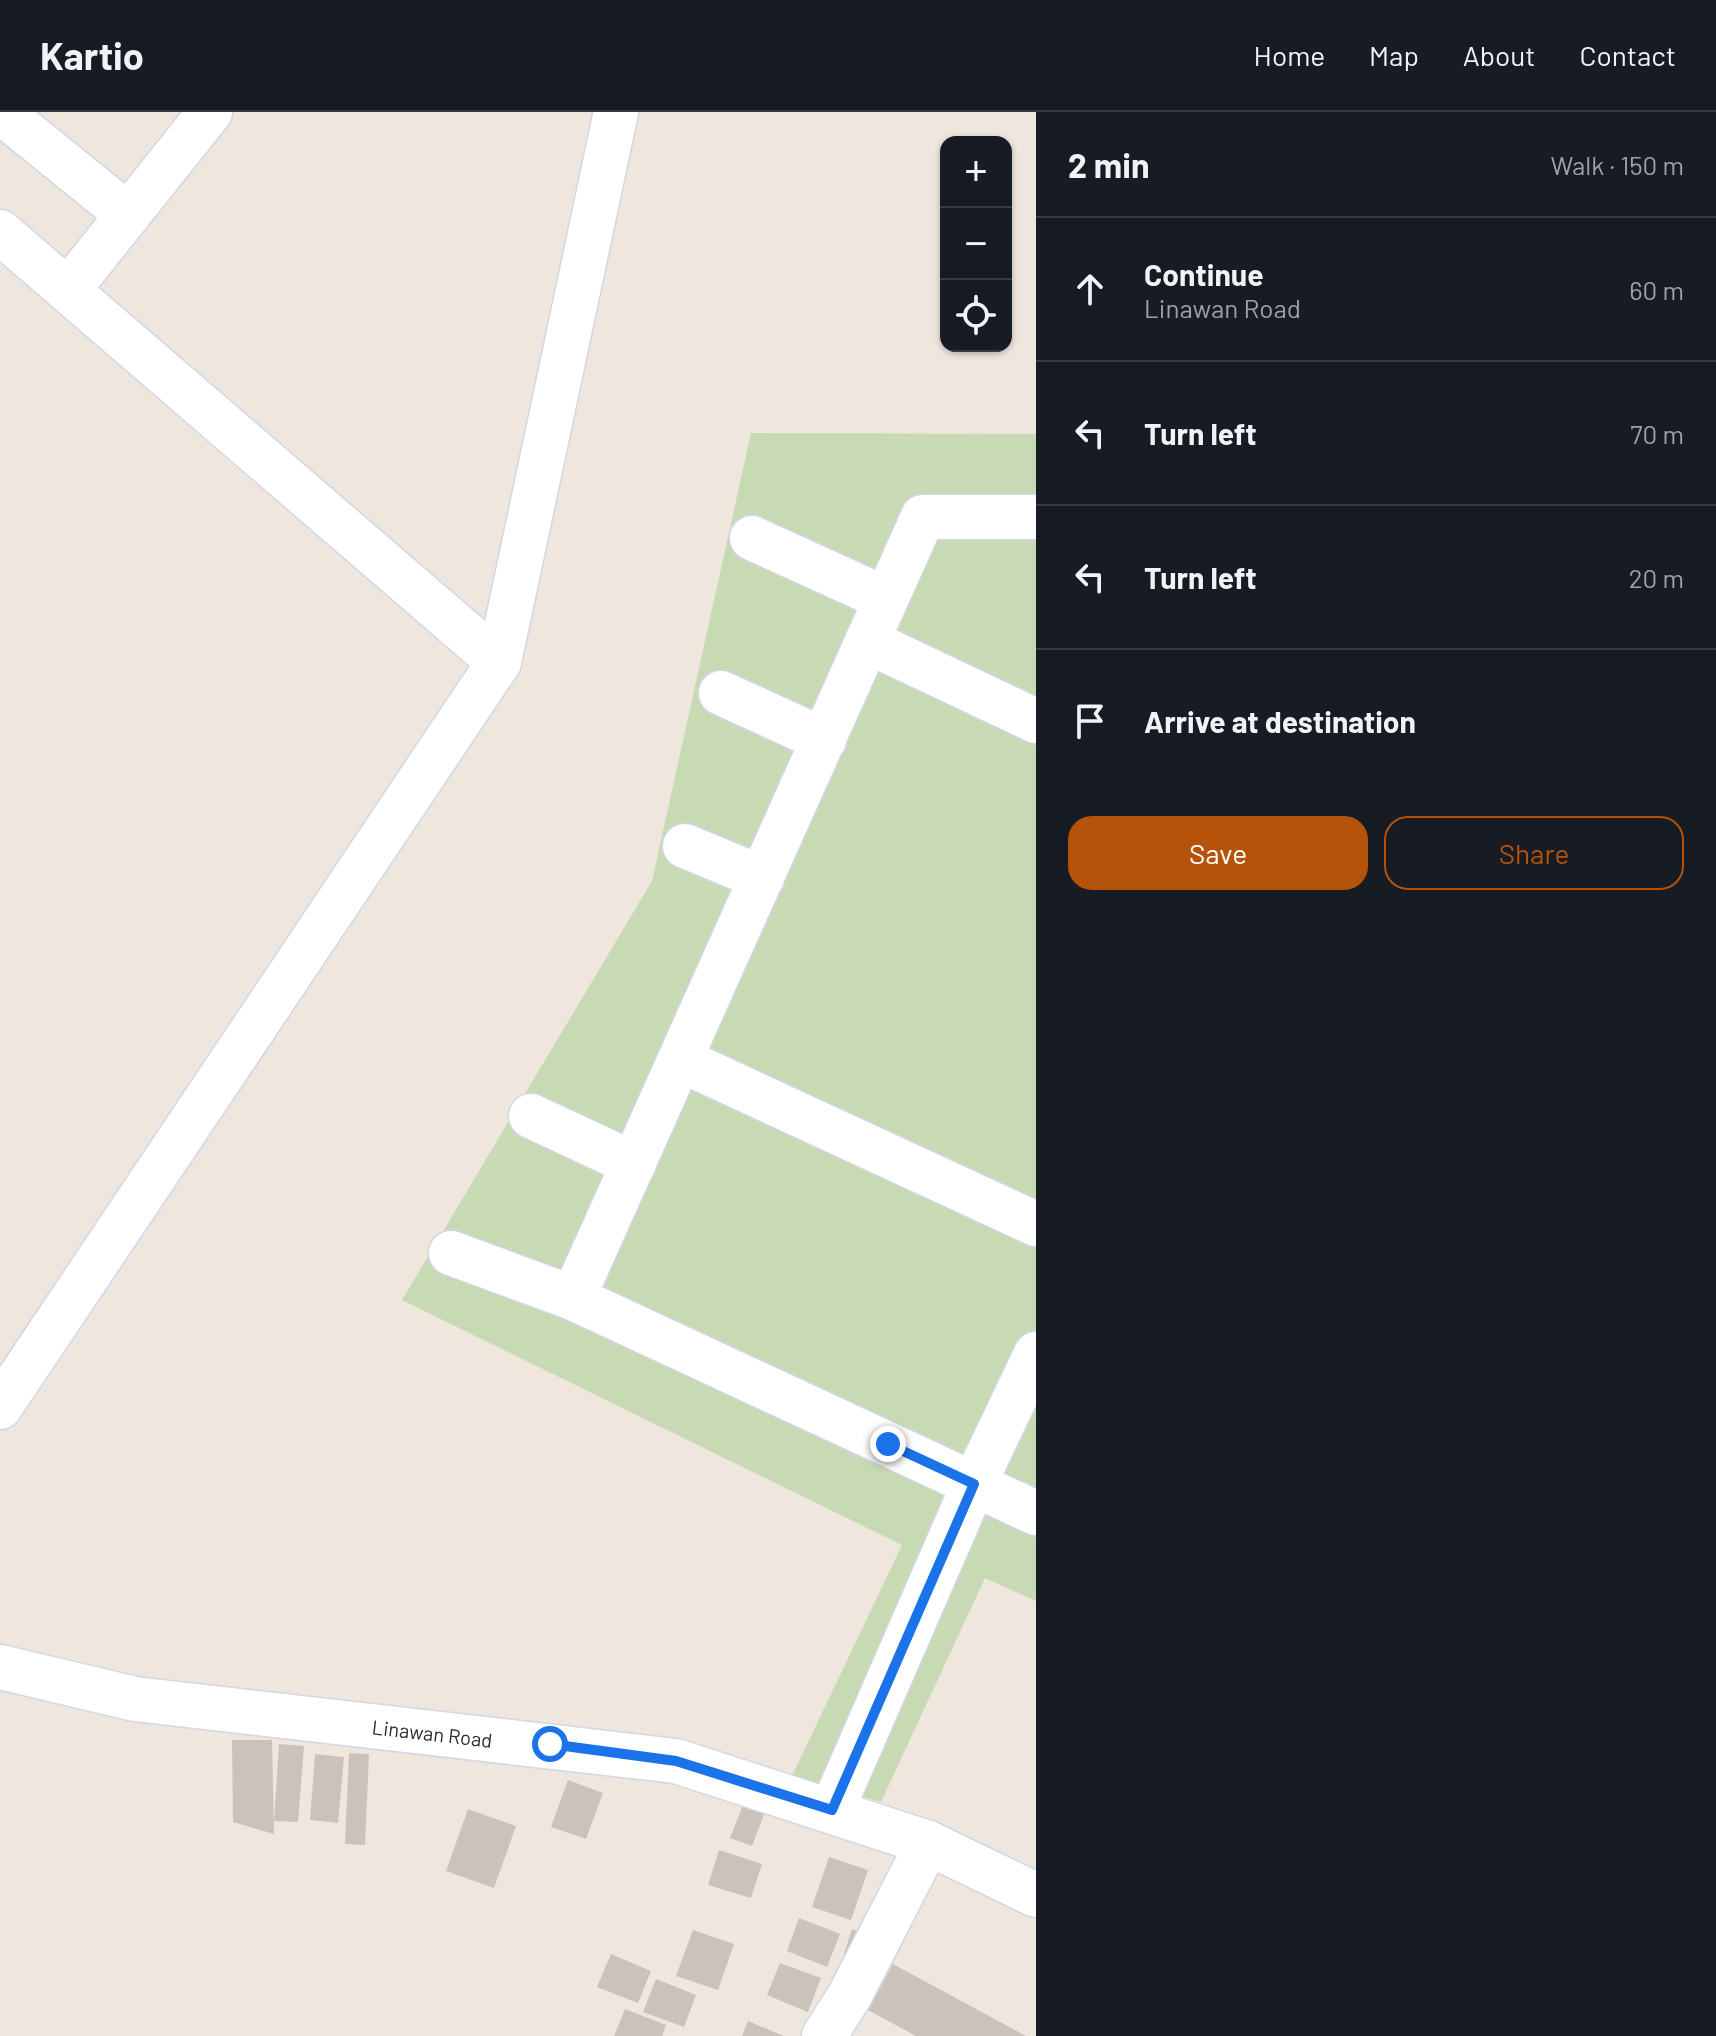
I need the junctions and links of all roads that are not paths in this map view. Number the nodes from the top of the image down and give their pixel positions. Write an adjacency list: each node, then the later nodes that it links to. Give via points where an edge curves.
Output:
1 (1, 112): 4 (street)
2 (616, 112): 11 (street)
3 (195, 118): 4 (street)
4 (128, 215): 6 (street)
5 (0, 232): 6 (street)
6 (68, 290): 11 (street)
7 (1036, 517): 9 (street, via 923,517)
8 (752, 538): 9 (street)
9 (886, 599): 10 (street)
10 (867, 641): 13 (street); 14 (street)
11 (499, 662): 24 (street)
12 (721, 693): 14 (street)
13 (1036, 721)
14 (824, 740): 16 (street)
15 (685, 846): 16 (street)
16 (762, 878): 17 (street)
17 (681, 1060): 19 (street); 20 (street)
18 (531, 1116): 19 (street)
19 (634, 1164): 22 (street)
20 (1036, 1224)
21 (451, 1253): 22 (street)
22 (573, 1298): 25 (street)
23 (1036, 1354): 25 (street)
24 (0, 1407)
25 (974, 1484): 26 (street); 28 (street)
26 (1036, 1513)
27 (0, 1667): 28 (street, Linawan Road, via 135,1699 676,1761)
28 (832, 1810): 29 (street, Linawan Road)
29 (928, 1843): 30 (street, Linawan Road); 31 (street)
30 (1036, 1895)
31 (824, 2036)

